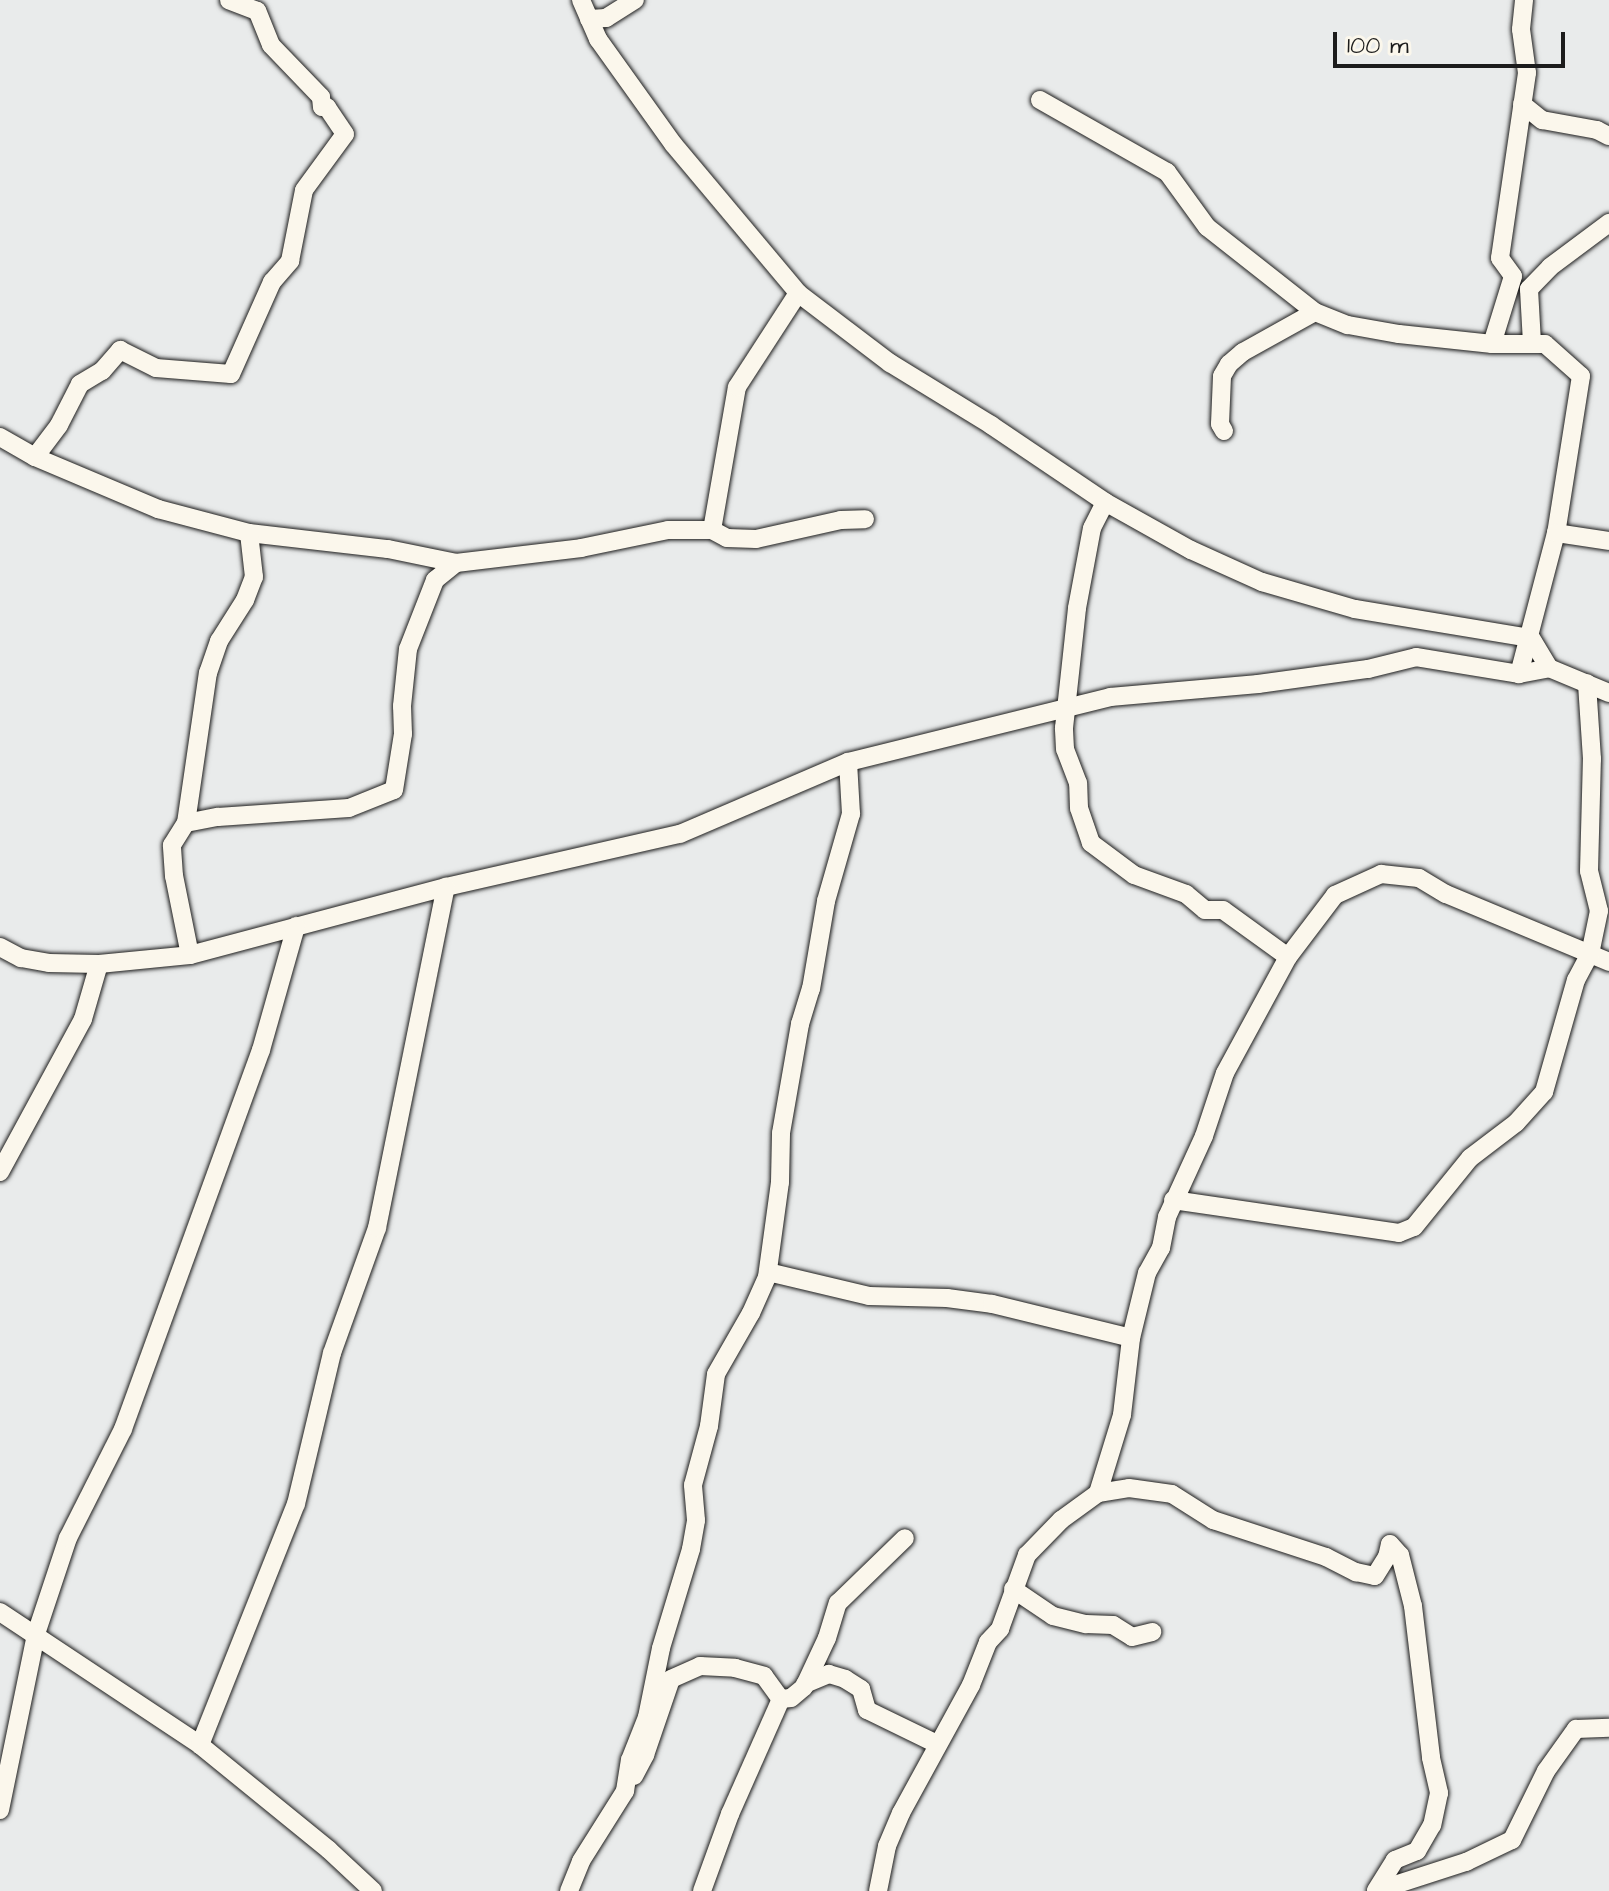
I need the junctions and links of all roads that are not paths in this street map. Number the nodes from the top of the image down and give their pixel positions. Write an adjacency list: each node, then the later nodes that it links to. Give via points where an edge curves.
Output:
1 (229, 0): 16 (street, via 257,11 271,45 321,97 322,107 345,134 304,190 290,261 272,282 231,374 156,368 120,350 102,371 80,384)
2 (581, 0): 5 (street)
3 (635, 0): 5 (street, via 606,18)
4 (1524, 0): 7 (street, via 1521,29 1527,73)
5 (589, 19): 10 (street, via 674,145)
6 (1040, 100): 11 (street, via 1167,172 1207,227)
7 (1522, 104): 8 (street, via 1542,120); 13 (street, via 1500,258 1513,276)
8 (1609, 136)
9 (1609, 223): 12 (street, via 1529,289)
10 (798, 293): 17 (street, via 890,363); 19 (street, via 737,387)
11 (1315, 312): 13 (street, via 1348,325); 14 (street, via 1229,364 1222,376)
12 (1532, 343): 13 (street); 21 (street, via 1545,344 1581,376)
13 (1492, 344)
14 (1224, 431)
15 (0, 437): 16 (street)
16 (35, 457): 20 (street, via 158,509)
17 (1105, 502): 26 (street, via 1262,582 1355,609); 31 (street, via 1092,528)
18 (865, 519): 19 (street, via 756,539 727,538)
19 (712, 530): 24 (street, via 668,530 581,548)
20 (249, 533): 23 (street); 33 (street, via 254,577 208,673)
21 (1556, 533): 22 (street); 26 (street)
22 (1609, 541)
23 (423, 556): 24 (street); 25 (street)
24 (456, 563): 25 (street)
25 (435, 580): 33 (street, via 408,649 394,790 349,808)
26 (1531, 638): 27 (street); 28 (street)
27 (1549, 668): 28 (street); 29 (street)
28 (1519, 674): 31 (street, via 1416,657 1258,684 1110,697)
29 (1587, 683): 30 (street); 37 (street, via 1592,759 1589,871 1599,911)
30 (1609, 693)
31 (1067, 711): 32 (street); 39 (street, via 1065,749 1091,843 1134,875 1186,894 1205,910 1223,910)
32 (848, 762): 34 (street, via 680,834); 44 (street, via 851,814 800,1024 781,1133)
33 (186, 823): 38 (street, via 172,845)
34 (446, 887): 35 (street); 56 (street, via 377,1228 332,1353 296,1504)
35 (296, 926): 38 (street); 51 (street, via 261,1050 123,1429 68,1538)
36 (0, 947): 41 (street, via 49,963)
37 (1590, 954): 39 (street, via 1419,878 1381,874 1335,895); 40 (street); 43 (street, via 1576,980 1544,1092 1516,1123 1470,1158 1414,1227 1399,1233 1359,1230)
38 (190, 955): 41 (street)
39 (1288, 957): 43 (street, via 1225,1073 1204,1136)
40 (1609, 962)
41 (99, 964): 42 (street, via 83,1019)
42 (0, 1172)
43 (1173, 1200): 45 (street, via 1161,1248 1139,1297)
44 (768, 1272): 45 (street, via 869,1296 992,1304); 57 (street, via 716,1374 695,1474 691,1549)
45 (1131, 1338): 46 (street, via 1122,1415)
46 (1098, 1493): 48 (street, via 1027,1555); 63 (street, via 1129,1488 1172,1494 1213,1520 1375,1576 1390,1544 1400,1555 1413,1606 1439,1793 1432,1825 1417,1851 1395,1860)
47 (905, 1538): 52 (street, via 838,1603)
48 (1013, 1589): 50 (street, via 1053,1616 1113,1625 1132,1637); 55 (street, via 1000,1629 988,1642 971,1685)
49 (0, 1612): 51 (street)
50 (1152, 1632)
51 (36, 1634): 56 (street); 58 (street)
52 (805, 1684): 53 (street, via 791,1698); 55 (street, via 829,1674 845,1679 861,1689 867,1710)
53 (781, 1699): 57 (street, via 764,1676 735,1668 700,1666 671,1679 645,1755); 61 (street)
54 (1609, 1728): 63 (street, via 1576,1729 1546,1771 1512,1840 1466,1862)
55 (937, 1744): 62 (street, via 887,1846)
56 (200, 1745): 59 (street)
57 (625, 1791): 60 (street, via 581,1861)
58 (0, 1810)
59 (373, 1891)
60 (569, 1891)
61 (702, 1891)
62 (878, 1891)
63 (1376, 1891)

